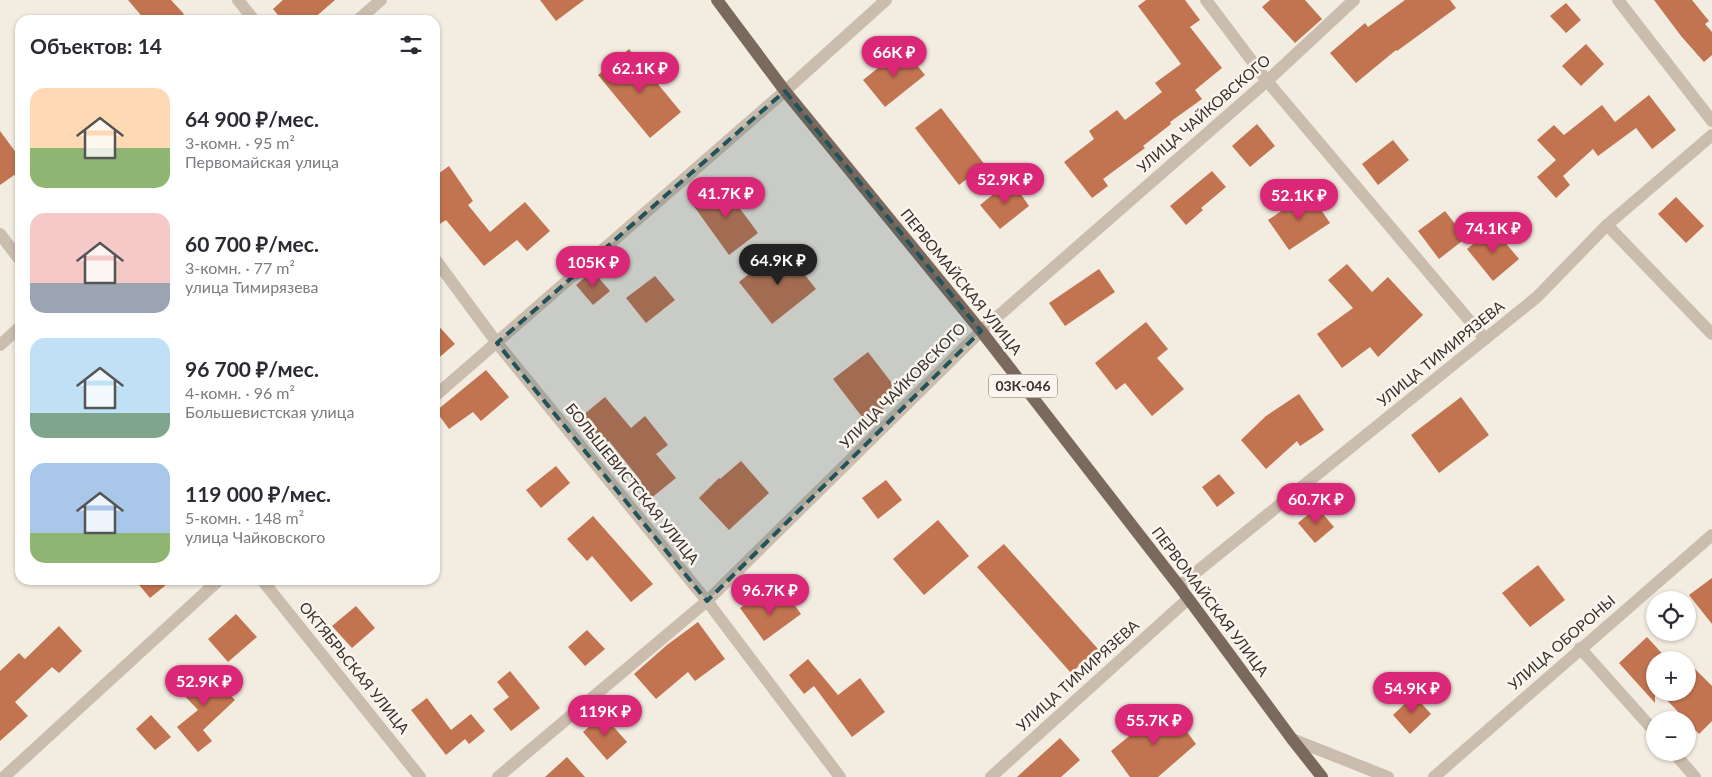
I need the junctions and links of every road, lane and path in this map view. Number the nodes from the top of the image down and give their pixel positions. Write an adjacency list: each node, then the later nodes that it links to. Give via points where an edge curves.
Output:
1 (238, 0): 8 (street)
2 (381, 0): 9 (street)
3 (717, 0): 11 (main road, ПЕРВОМАЙСКАЯ УЛИЦА / 03К-046)
4 (886, 0): 11 (street)
5 (1206, 0): 10 (street)
6 (1354, 0): 10 (street, УЛИЦА ЧАЙКОВСКОГО)
7 (1618, 0): 12 (street)
8 (250, 15)
9 (364, 15)
10 (1267, 81): 18 (street, УЛИЦА ЧАЙКОВСКОГО); 21 (street)
11 (785, 91): 18 (main road, ПЕРВОМАЙСКАЯ УЛИЦА / 03К-046); 22 (street)
12 (1712, 121)
13 (1712, 134): 14 (street, УЛИЦА ТИМИРЯЗЕВА)
14 (1607, 225): 20 (street); 21 (street, УЛИЦА ТИМИРЯЗЕВА, via 1537,297)
15 (0, 234): 16 (street)
16 (15, 254)
17 (440, 266): 22 (street, БОЛЬШЕВИСТСКАЯ УЛИЦА)
18 (981, 331): 28 (main road, ПЕРВОМАЙСКАЯ УЛИЦА / 03К-046); 30 (street, УЛИЦА ЧАЙКОВСКОГО)
19 (15, 332): 23 (street)
20 (1712, 334)
21 (1485, 339): 28 (street, УЛИЦА ТИМИРЯЗЕВА)
22 (497, 343): 24 (street); 30 (street, БОЛЬШЕВИСТСКАЯ УЛИЦА)
23 (0, 345)
24 (440, 392)
25 (1712, 535): 31 (street, УЛИЦА ОБОРОНЫ)
26 (214, 585): 35 (street)
27 (266, 585): 36 (street, ОКТЯБРЬСКАЯ УЛИЦА)
28 (1179, 586): 29 (main road, ПЕРВОМАЙСКАЯ УЛИЦА / 03К-046)
29 (1188, 598): 33 (main road, ПЕРВОМАЙСКАЯ УЛИЦА / 03К-046); 39 (street, УЛИЦА ТИМИРЯЗЕВА)
30 (707, 601): 37 (street, УЛИЦА ЧАЙКОВСКОГО); 38 (street, БОЛЬШЕВИСТСКАЯ УЛИЦА)
31 (1580, 648): 32 (street); 42 (street, УЛИЦА ОБОРОНЫ)
32 (1646, 722)
33 (1292, 739): 40 (main road, ПЕРВОМАЙСКАЯ УЛИЦА / 03К-046); 41 (street)
34 (1681, 761): 43 (street)
35 (4, 777)
36 (420, 777)
37 (498, 777)
38 (840, 777)
39 (990, 777)
40 (1322, 777)
41 (1388, 777)
42 (1434, 777)
43 (1695, 777)

